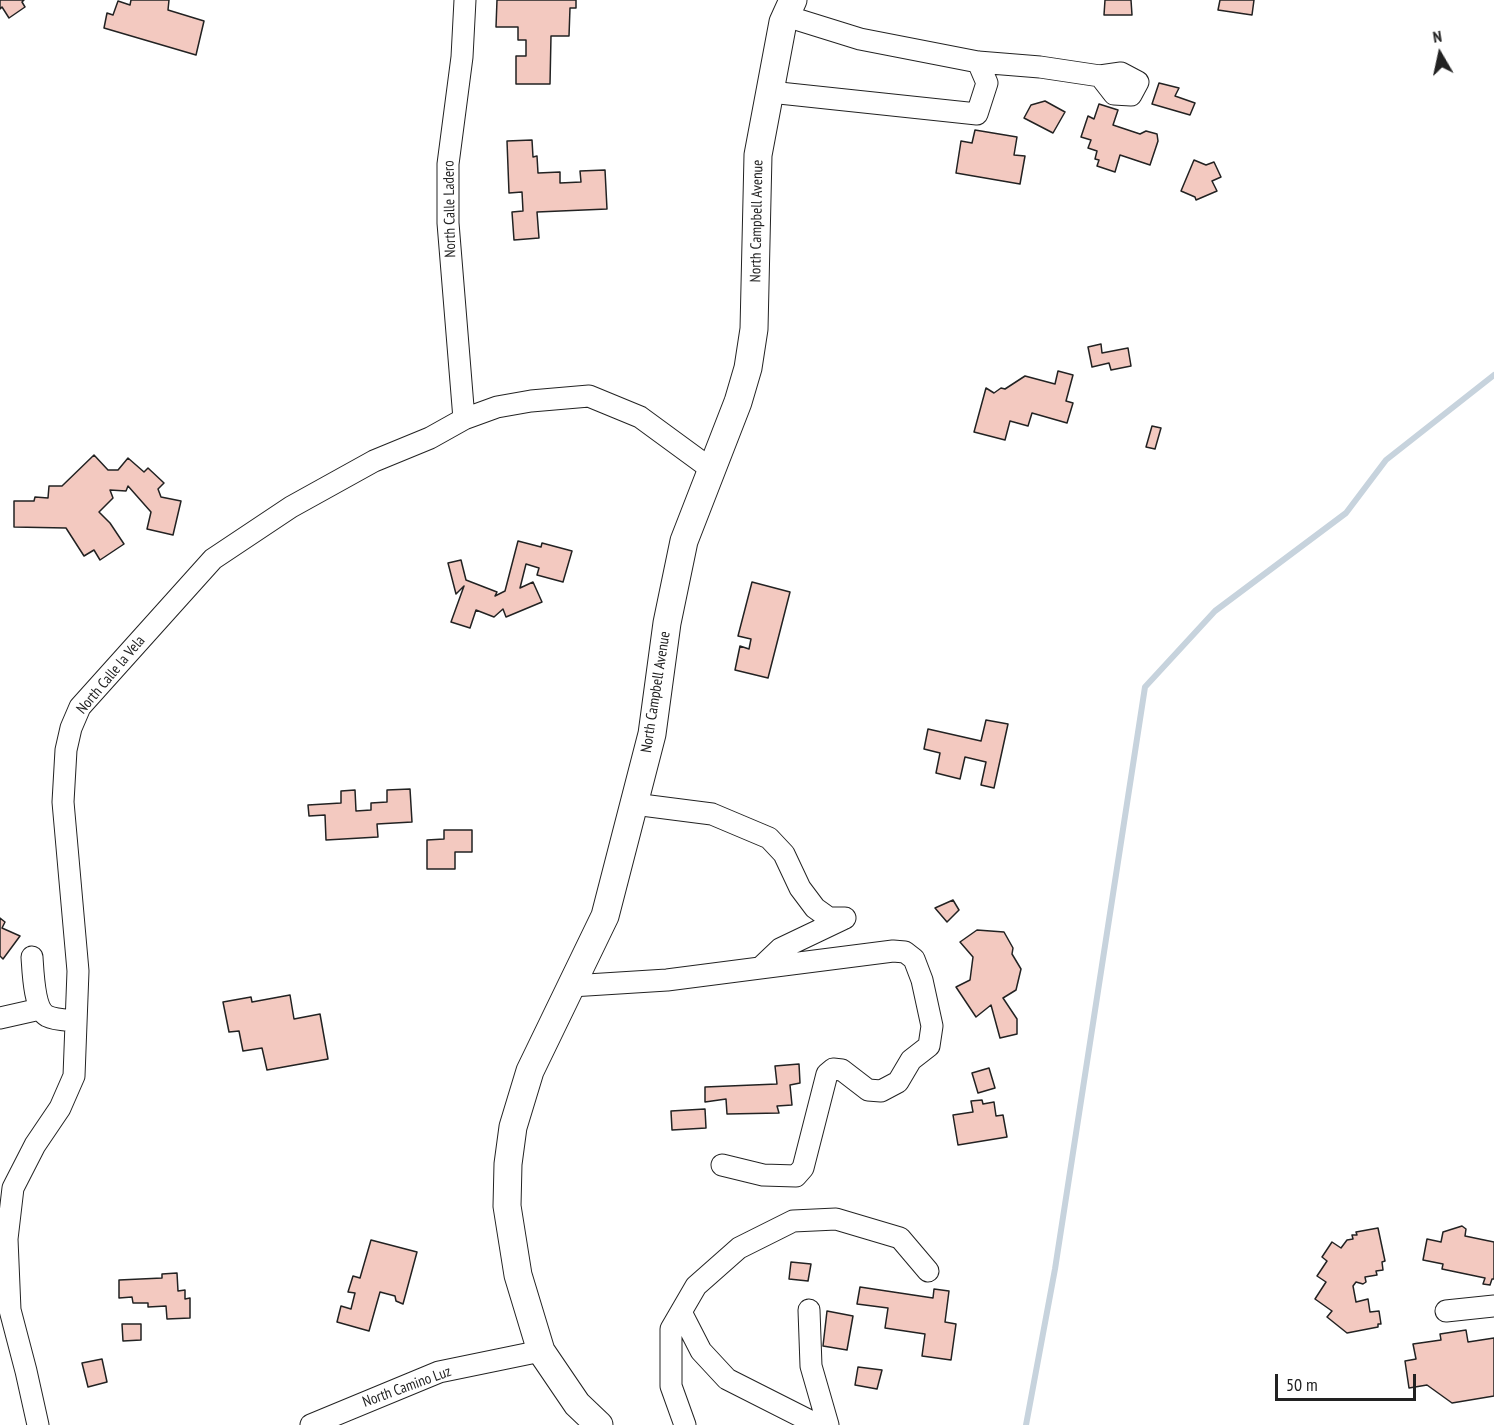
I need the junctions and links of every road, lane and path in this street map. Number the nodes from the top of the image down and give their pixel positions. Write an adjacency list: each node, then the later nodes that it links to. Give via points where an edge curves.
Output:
1 (465, 0): 6 (street, North Calle Ladero, via 448,164 448,223)
2 (790, 8): 3 (street, via 860,39); 5 (main road, North Campbell Avenue, via 783,22)
3 (978, 62): 4 (street); 5 (street, via 987,83 977,114)
4 (1100, 76)
5 (770, 92): 7 (main road, North Campbell Avenue, via 758,155 750,358 738,402)
6 (464, 419): 7 (street, North Calle la Vela, via 508,405 589,396 640,417); 14 (street, North Calle la Vela, via 291,507 213,559 80,707 70,728 66,750 63,802 78,971)
7 (711, 469): 8 (main road, North Campbell Avenue, via 684,541 651,734)
8 (634, 804): 10 (street, via 712,814 769,838 784,854 814,908 829,918 845,918 780,949); 11 (main road, North Campbell Avenue, via 605,916)
9 (32, 957): 12 (street)
10 (760, 968): 11 (street, via 667,980); 15 (street, via 905,952 914,959 922,980 932,1026 929,1046 911,1060 898,1082 881,1091 868,1090 842,1070 833,1069 827,1074 803,1168 796,1176 763,1175)
11 (571, 986): 21 (main road, North Campbell Avenue, via 530,1071 513,1127 508,1164 507,1206 518,1275)
12 (40, 1009): 13 (street); 14 (street, via 53,1018)
13 (0, 1018)
14 (76, 1021): 22 (street, North Calle la Vela, via 74,1076 60,1108 13,1188 7,1239 10,1310)
15 (722, 1165)
16 (928, 1271): 20 (street, via 900,1238 836,1219 793,1221 739,1248 696,1286)
17 (1494, 1306): 19 (street)
18 (809, 1310): 27 (street, via 811,1366)
19 (1446, 1311)
20 (681, 1312): 25 (street, via 671,1329 671,1386); 26 (street, via 701,1352 728,1379)
21 (541, 1351): 23 (street, North Camino Luz, via 439,1372); 24 (main road, North Campbell Avenue, via 577,1404)
22 (38, 1425)
23 (310, 1425)
24 (599, 1425)
25 (685, 1425)
26 (818, 1425)
27 (828, 1425)

